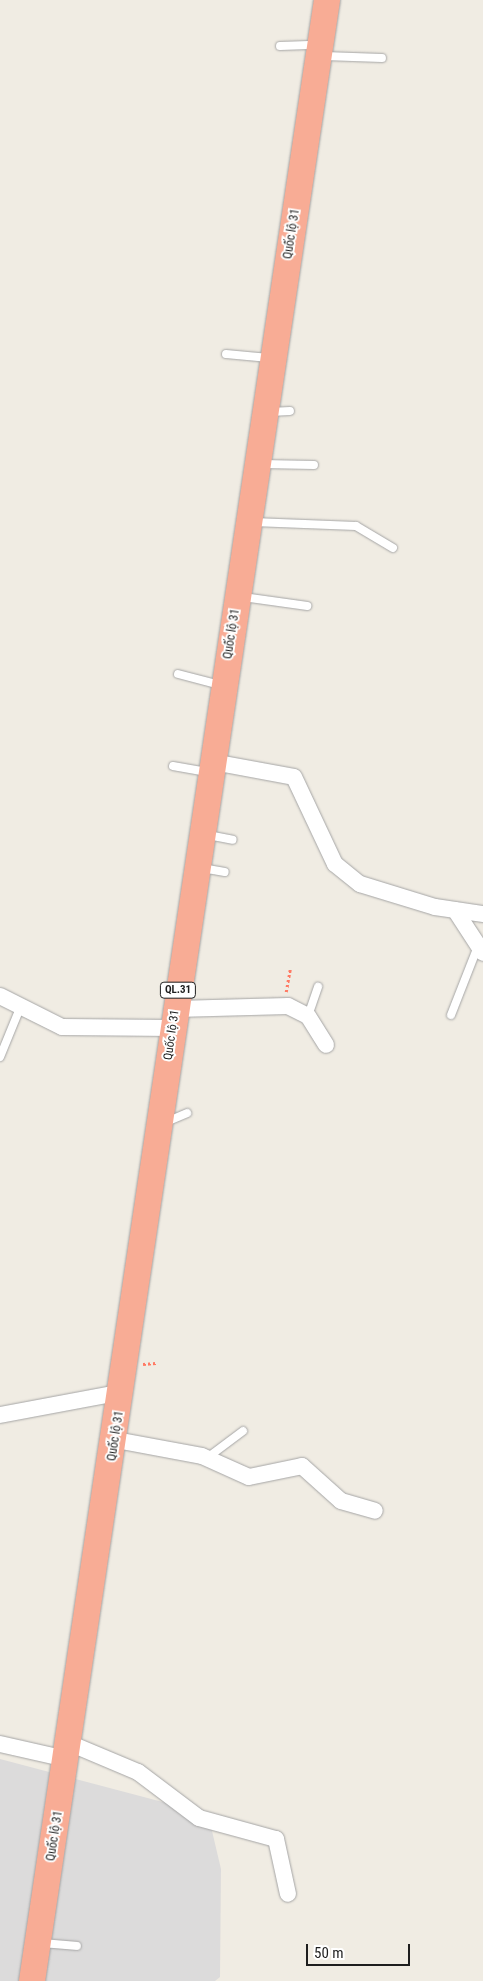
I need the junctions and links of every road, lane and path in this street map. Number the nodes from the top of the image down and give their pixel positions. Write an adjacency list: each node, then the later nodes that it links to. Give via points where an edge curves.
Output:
1 (327, 0): 3 (highway, Quốc lộ 31 / QL.31)
2 (280, 46): 3 (lane)
3 (320, 51): 4 (lane); 6 (highway, Quốc lộ 31 / QL.31)
4 (382, 58)
5 (226, 354): 6 (lane)
6 (273, 358): 7 (highway, Quốc lộ 31 / QL.31, via 278,412)
7 (258, 464): 8 (lane); 9 (highway, Quốc lộ 31 / QL.31)
8 (314, 465)
9 (249, 522): 10 (lane, via 356,526); 11 (highway, Quốc lộ 31 / QL.31)
10 (393, 548)
11 (238, 596): 12 (lane); 14 (highway, Quốc lộ 31 / QL.31)
12 (307, 606)
13 (178, 674): 14 (lane)
14 (224, 686): 16 (highway, Quốc lộ 31 / QL.31)
15 (173, 766): 16 (lane)
16 (212, 767): 17 (highway, Quốc lộ 31 / QL.31); 21 (street, via 288,774 335,864 348,877 374,890)
17 (203, 834): 18 (lane); 19 (highway, Quốc lộ 31 / QL.31)
18 (232, 840)
19 (198, 867): 20 (lane); 31 (highway, Quốc lộ 31 / QL.31)
20 (225, 872)
21 (455, 910): 22 (street); 23 (street)
22 (483, 914)
23 (481, 950): 29 (lane)
24 (290, 969): 27 (path)
25 (318, 986): 30 (lane)
26 (0, 996): 28 (street)
27 (283, 1006): 30 (street); 31 (street)
28 (20, 1008): 31 (street, via 73,1029); 33 (lane)
29 (450, 1015)
30 (308, 1016): 32 (street)
31 (174, 1018): 35 (highway, Quốc lộ 31 / QL.31)
32 (326, 1045)
33 (0, 1057)
34 (187, 1114): 35 (lane)
35 (160, 1124): 36 (highway, Quốc lộ 31 / QL.31)
36 (123, 1392): 37 (street); 39 (highway, Quốc lộ 31 / QL.31)
37 (0, 1415)
38 (243, 1431): 40 (lane)
39 (116, 1440): 40 (street); 43 (highway, Quốc lộ 31 / QL.31)
40 (207, 1458): 41 (street, via 249,1477 302,1466 341,1501)
41 (375, 1511)
42 (0, 1744): 43 (street)
43 (72, 1750): 44 (street, via 138,1772 199,1818 276,1839); 45 (highway, Quốc lộ 31 / QL.31)
44 (288, 1894)
45 (38, 1942): 46 (lane); 47 (highway, Quốc lộ 31 / QL.31)
46 (77, 1946)
47 (32, 1981)

